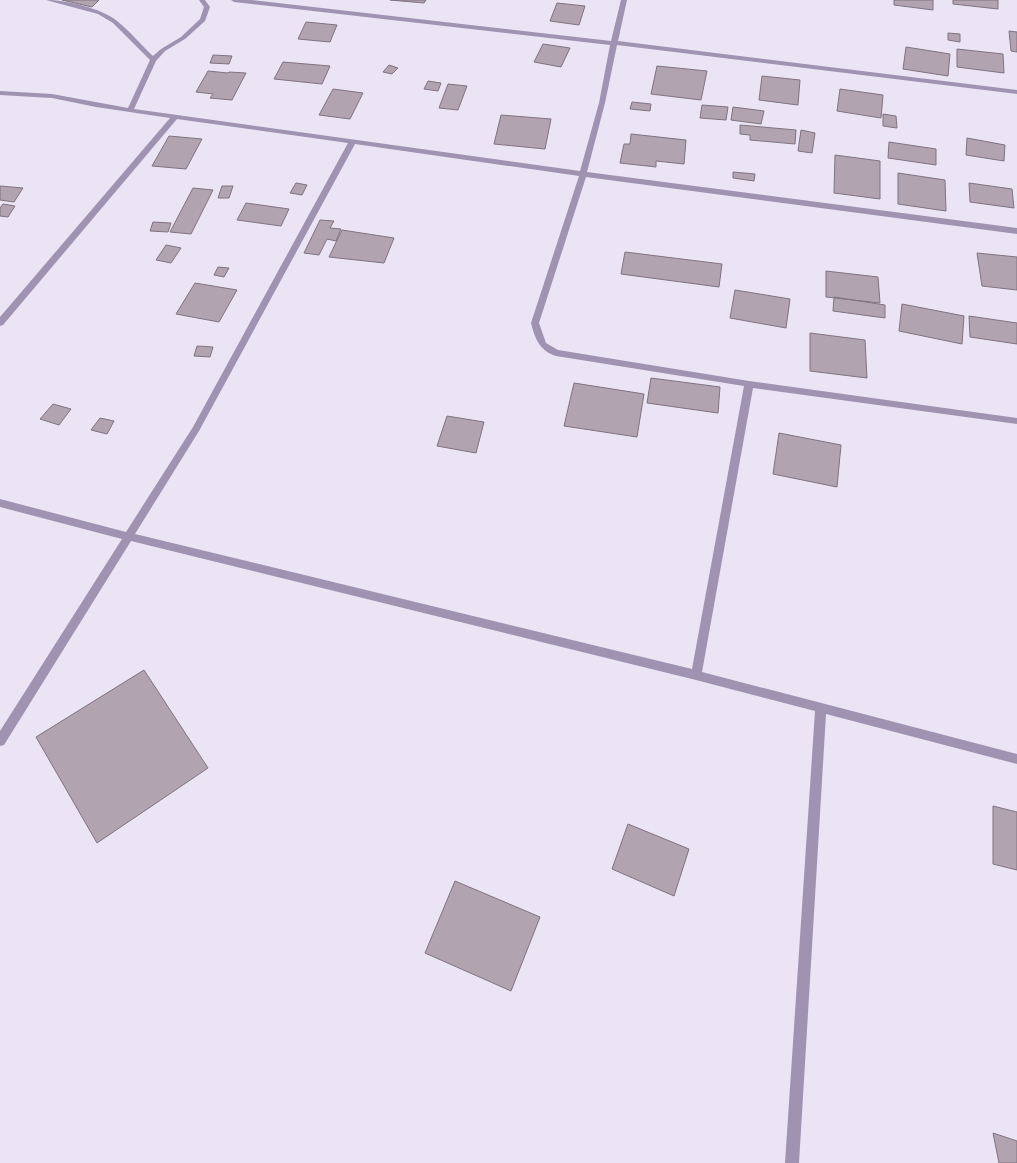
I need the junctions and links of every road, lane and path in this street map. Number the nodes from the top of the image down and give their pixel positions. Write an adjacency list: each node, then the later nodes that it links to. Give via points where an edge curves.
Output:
1 (49, 0): 6 (street, via 105,16 115,22)
2 (202, 0): 6 (street, via 207,7 203,20)
3 (234, 0): 5 (street)
4 (624, 0): 5 (street)
5 (614, 43): 7 (street); 12 (street, via 602,103)
6 (153, 60): 9 (street)
7 (1017, 92)
8 (0, 93): 9 (street, via 52,96)
9 (130, 110): 10 (street)
10 (175, 117): 11 (street); 14 (street)
11 (353, 141): 12 (street); 18 (street, via 196,429)
12 (583, 174): 13 (street); 15 (street, via 535,323 543,345 556,353 585,359)
13 (1017, 231)
14 (0, 323)
15 (749, 384): 16 (street); 19 (street)
16 (1017, 421)
17 (0, 503): 18 (street)
18 (129, 537): 19 (street); 21 (street)
19 (696, 675): 20 (street)
20 (821, 708): 22 (street); 23 (street)
21 (0, 741)
22 (1017, 759)
23 (792, 1163)

